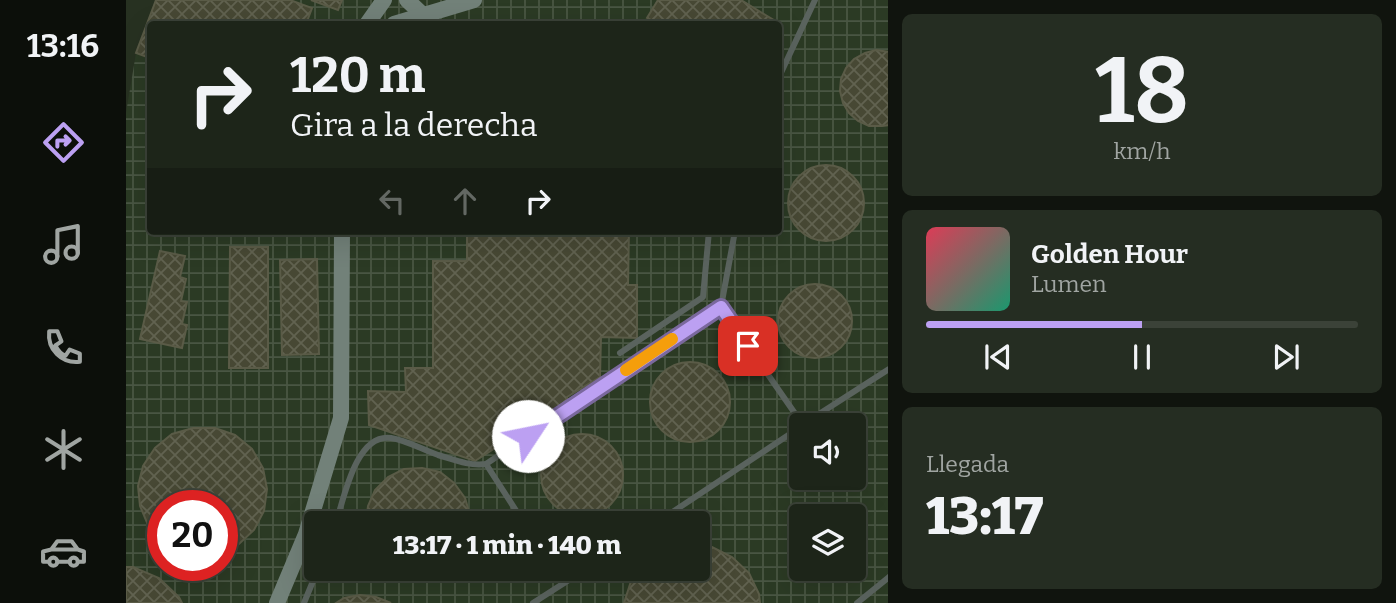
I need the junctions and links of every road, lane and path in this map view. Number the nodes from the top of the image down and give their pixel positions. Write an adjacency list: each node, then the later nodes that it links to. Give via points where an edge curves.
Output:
1 (384, 0): 6 (street)
2 (407, 0): 5 (street)
3 (474, 0): 5 (street)
4 (815, 0): 8 (lane)
5 (422, 15): 7 (street)
6 (369, 21)
7 (403, 21)
8 (782, 71)
9 (342, 235): 26 (street, via 341,418 306,534)
10 (709, 235): 13 (lane, via 703,297)
11 (734, 235): 12 (lane)
12 (721, 307): 15 (lane); 18 (lane)
13 (620, 353)
14 (888, 369): 16 (lane)
15 (794, 413)
16 (820, 413)
17 (789, 434): 21 (lane)
18 (486, 464): 19 (lane, via 471,466 391,438 377,439 358,459); 20 (lane)
19 (340, 511)
20 (516, 511)
21 (674, 511)
22 (888, 577): 29 (lane)
23 (313, 581): 27 (lane)
24 (566, 581): 25 (lane)
25 (563, 583): 28 (lane)
26 (277, 603)
27 (303, 603)
28 (533, 603)
29 (857, 603)

